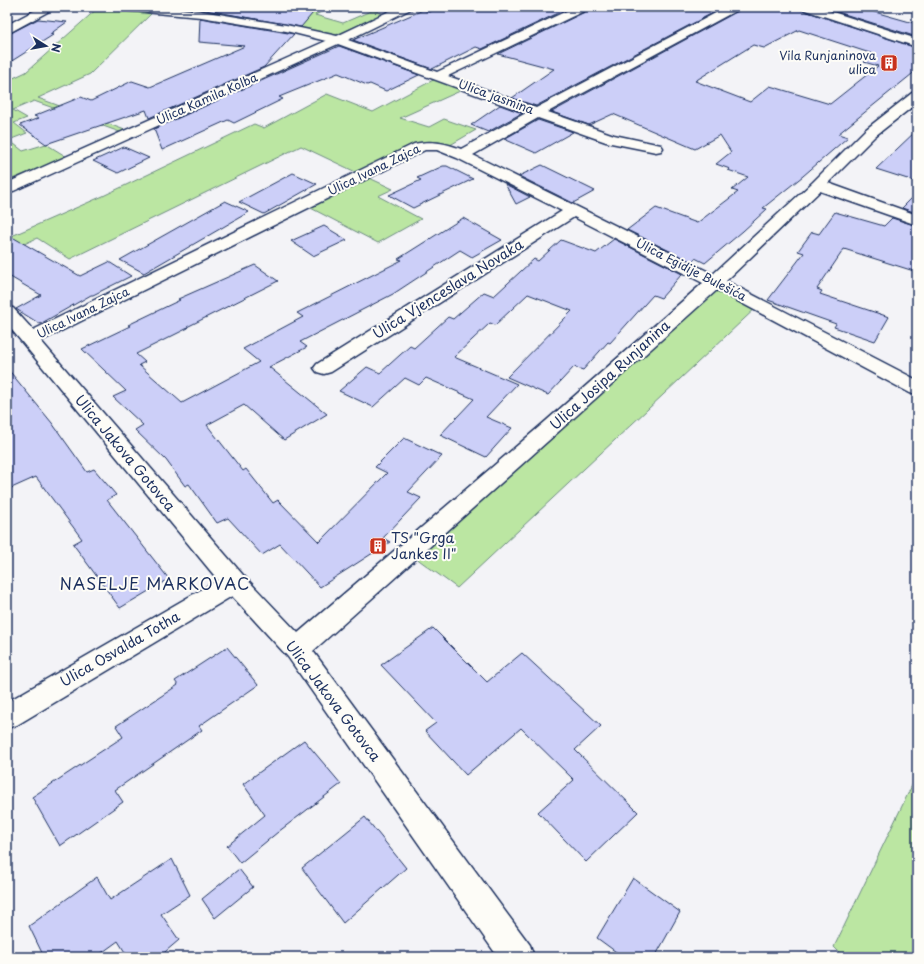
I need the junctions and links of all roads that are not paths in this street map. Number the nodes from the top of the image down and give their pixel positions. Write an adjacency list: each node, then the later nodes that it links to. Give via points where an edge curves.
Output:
1 (49, 7): 7 (street)
2 (121, 7): 8 (street, Ulica jasmina, via 201,14)
3 (407, 7): 8 (street, Ulica Kamila Kolba)
4 (584, 7): 10 (street)
5 (735, 7): 13 (street)
6 (806, 7): 9 (street)
7 (7, 30)
8 (338, 40): 10 (street, Ulica jasmina); 17 (street, Ulica Kamila Kolba)
9 (917, 43)
10 (438, 76): 13 (street, Ulica jasmina)
11 (917, 96): 12 (street, Ulica Josipa Runjanina)
12 (909, 111): 16 (street, Ulica Josipa Runjanina, via 870,133)
13 (538, 112): 14 (street, Ulica jasmina, via 611,139); 15 (street)
14 (656, 148)
15 (462, 156): 18 (street, Ulica Egidije Bulešića); 22 (street, Ulica Ivana Zajca, via 429,144 419,147)
16 (818, 185): 19 (street); 20 (street, Ulica Josipa Runjanina)
17 (7, 189)
18 (573, 210): 20 (street, Ulica Egidije Bulešića); 23 (street, Ulica Vjenceslava Novaka)
19 (917, 220)
20 (715, 282): 24 (street, Ulica Egidije Bulešića); 26 (street, Ulica Josipa Runjanina)
21 (7, 312): 22 (street, Ulica Jakova Gotovca)
22 (30, 340): 25 (street, Ulica Jakova Gotovca)
23 (324, 368)
24 (917, 388)
25 (234, 582): 26 (street, Ulica Jakova Gotovca); 27 (street, Ulica Osvalda Totha)
26 (296, 649): 28 (street, Ulica Jakova Gotovca)
27 (7, 716)
28 (518, 957)

